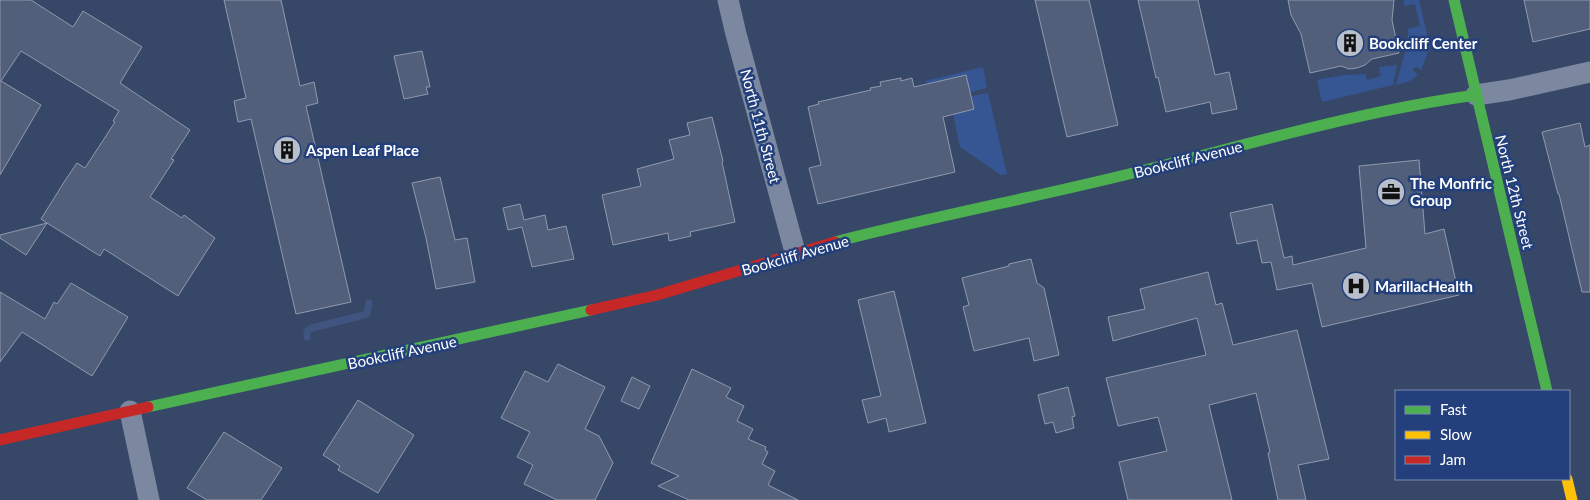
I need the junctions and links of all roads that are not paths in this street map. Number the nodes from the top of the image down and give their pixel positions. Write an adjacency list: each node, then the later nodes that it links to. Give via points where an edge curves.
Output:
1 (728, 0): 5 (street, North 11th Street)
2 (1454, 0): 4 (street, North 12th Street)
3 (1590, 72): 4 (street, Bookcliff Avenue)
4 (1476, 95): 5 (street, Bookcliff Avenue, via 1437,99); 6 (street, North 12th Street)
5 (795, 252): 7 (street, Bookcliff Avenue, via 648,298)
6 (1547, 390)
7 (130, 411): 8 (street, Bookcliff Avenue); 10 (street)
8 (0, 440)
9 (1567, 480): 11 (street)
10 (149, 500)
11 (1572, 500)

